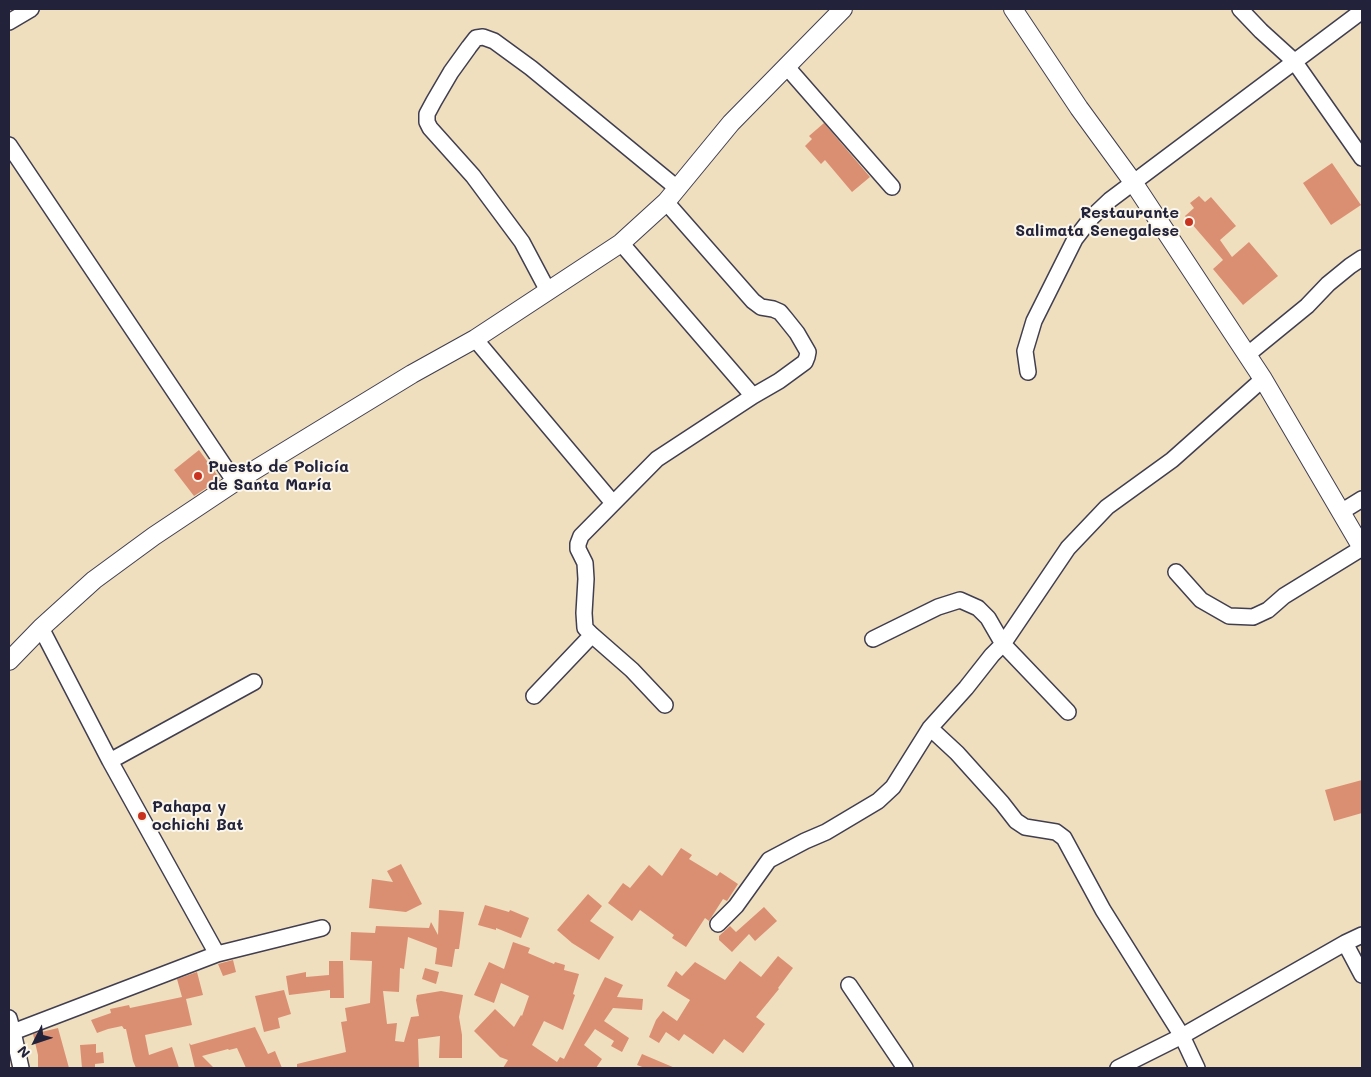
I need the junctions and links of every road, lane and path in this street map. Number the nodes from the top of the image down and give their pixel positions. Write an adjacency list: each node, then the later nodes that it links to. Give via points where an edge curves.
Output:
1 (31, 9): 6 (street)
2 (1013, 9): 11 (street)
3 (1240, 9): 7 (street)
4 (1362, 11): 7 (street)
5 (834, 12): 8 (street)
6 (9, 22)
7 (1294, 61): 10 (street); 11 (street)
8 (786, 66): 12 (street); 13 (street, via 731,123)
9 (9, 145): 23 (street)
10 (1362, 158)
11 (1133, 182): 19 (street); 20 (street, via 1110,200 1075,239 1034,321 1025,351)
12 (892, 187)
13 (677, 188): 14 (street); 17 (street, via 532,68 494,41 476,38 434,101 427,114 427,122 473,176 522,242)
14 (666, 202): 15 (street); 22 (street, via 753,301 761,307 780,312 808,352 805,362)
15 (621, 244): 17 (street); 22 (street)
16 (1362, 258): 19 (street)
17 (548, 291): 18 (street)
18 (475, 339): 23 (street); 25 (street)
19 (1247, 356): 21 (street)
20 (1028, 372)
21 (1263, 378): 26 (street); 32 (street, via 1172,460 1107,506 1068,548)
22 (753, 396): 25 (street, via 657,459)
23 (235, 482): 29 (street, via 94,580)
24 (1362, 499): 26 (street)
25 (613, 503): 30 (street, via 581,536 578,544 585,563 585,628)
26 (1341, 512): 27 (street)
27 (1362, 548): 28 (street, via 1253,617 1229,616 1201,600)
28 (1176, 572)
29 (41, 628): 33 (street); 39 (street)
30 (592, 635): 35 (street); 36 (street)
31 (873, 639): 32 (street, via 938,607 960,600 978,608 988,618)
32 (1003, 644): 37 (street); 38 (street)
33 (9, 661)
34 (254, 682): 39 (street)
35 (534, 696)
36 (665, 705)
37 (1068, 712)
38 (930, 728): 40 (street, via 893,787 878,801 826,832 769,860 736,906); 48 (street, via 957,753 1016,821 1026,827 1056,832 1064,838 1103,910)
39 (110, 761): 44 (street)
40 (718, 924)
41 (322, 928): 44 (street)
42 (1362, 935): 43 (street)
43 (1345, 942): 45 (street); 48 (street)
44 (217, 954): 47 (street)
45 (1362, 975)
46 (849, 985): 50 (street)
47 (11, 1025): 49 (street)
48 (1182, 1036): 51 (street); 52 (street)
49 (21, 1068)
50 (905, 1068)
51 (1118, 1068)
52 (1197, 1068)

